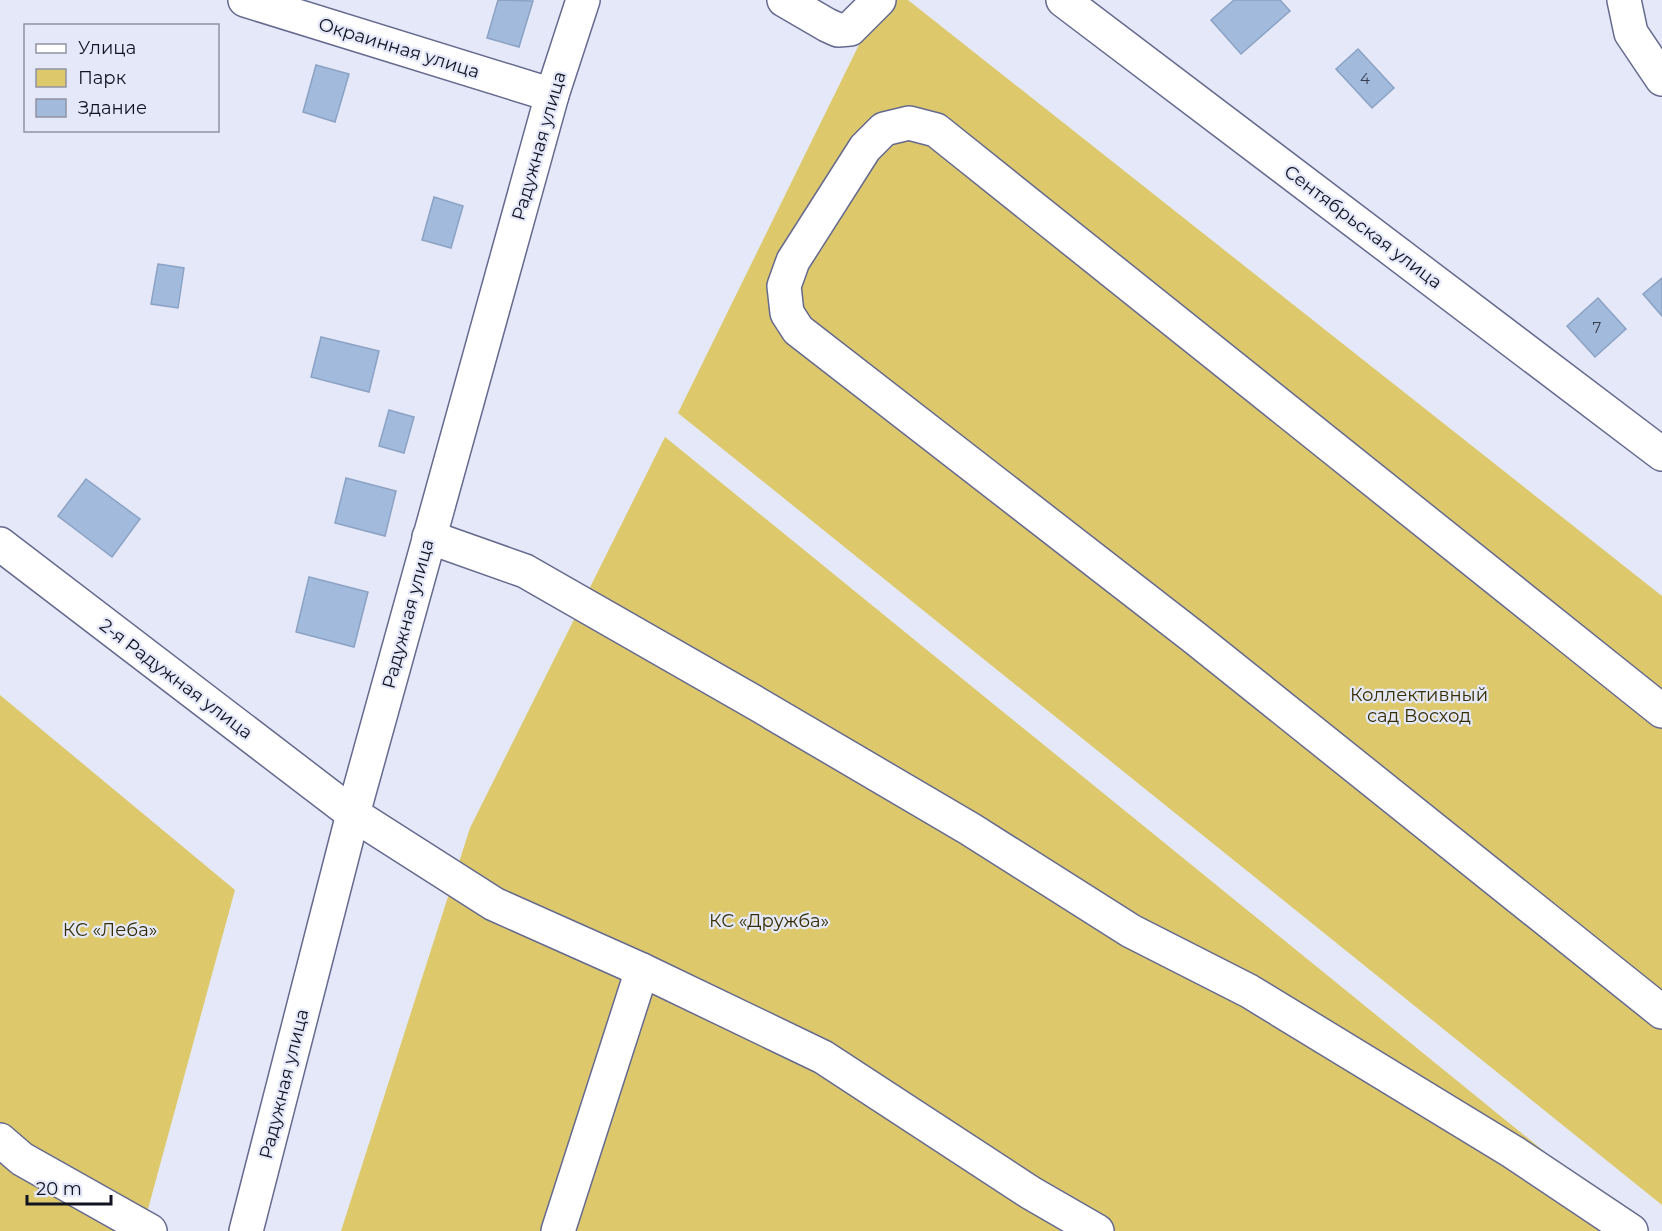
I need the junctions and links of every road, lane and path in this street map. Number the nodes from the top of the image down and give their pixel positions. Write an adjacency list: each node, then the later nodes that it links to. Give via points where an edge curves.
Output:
1 (245, 0): 8 (street, Окраинная улица)
2 (583, 0): 8 (street, Радужная улица)
3 (784, 0): 4 (street, via 838,30 850,29)
4 (879, 0)
5 (1063, 0): 9 (street, Сентябрьская улица)
6 (1624, 0): 7 (street, via 1631,33)
7 (1662, 79)
8 (552, 95): 10 (street, Радужная улица)
9 (1662, 454)
10 (429, 537): 13 (street, Радужная улица); 21 (street, via 525,570 759,705 970,829 1131,931 1249,991 1513,1152)
11 (0, 544): 13 (street, 2-я Радужная улица)
12 (1662, 711): 15 (street, via 936,130 909,123 884,129 865,148 793,261 784,286 787,313 798,330 1195,638)
13 (353, 814): 14 (street, 2-я Радужная улица, via 494,904); 19 (street, Радужная улица)
14 (642, 970): 17 (street); 20 (street, 2-я Радужная улица, via 823,1058)
15 (1662, 1012)
16 (0, 1140): 18 (street, via 22,1160)
17 (566, 1228)
18 (150, 1231)
19 (246, 1231)
20 (1096, 1231)
21 (1631, 1231)

